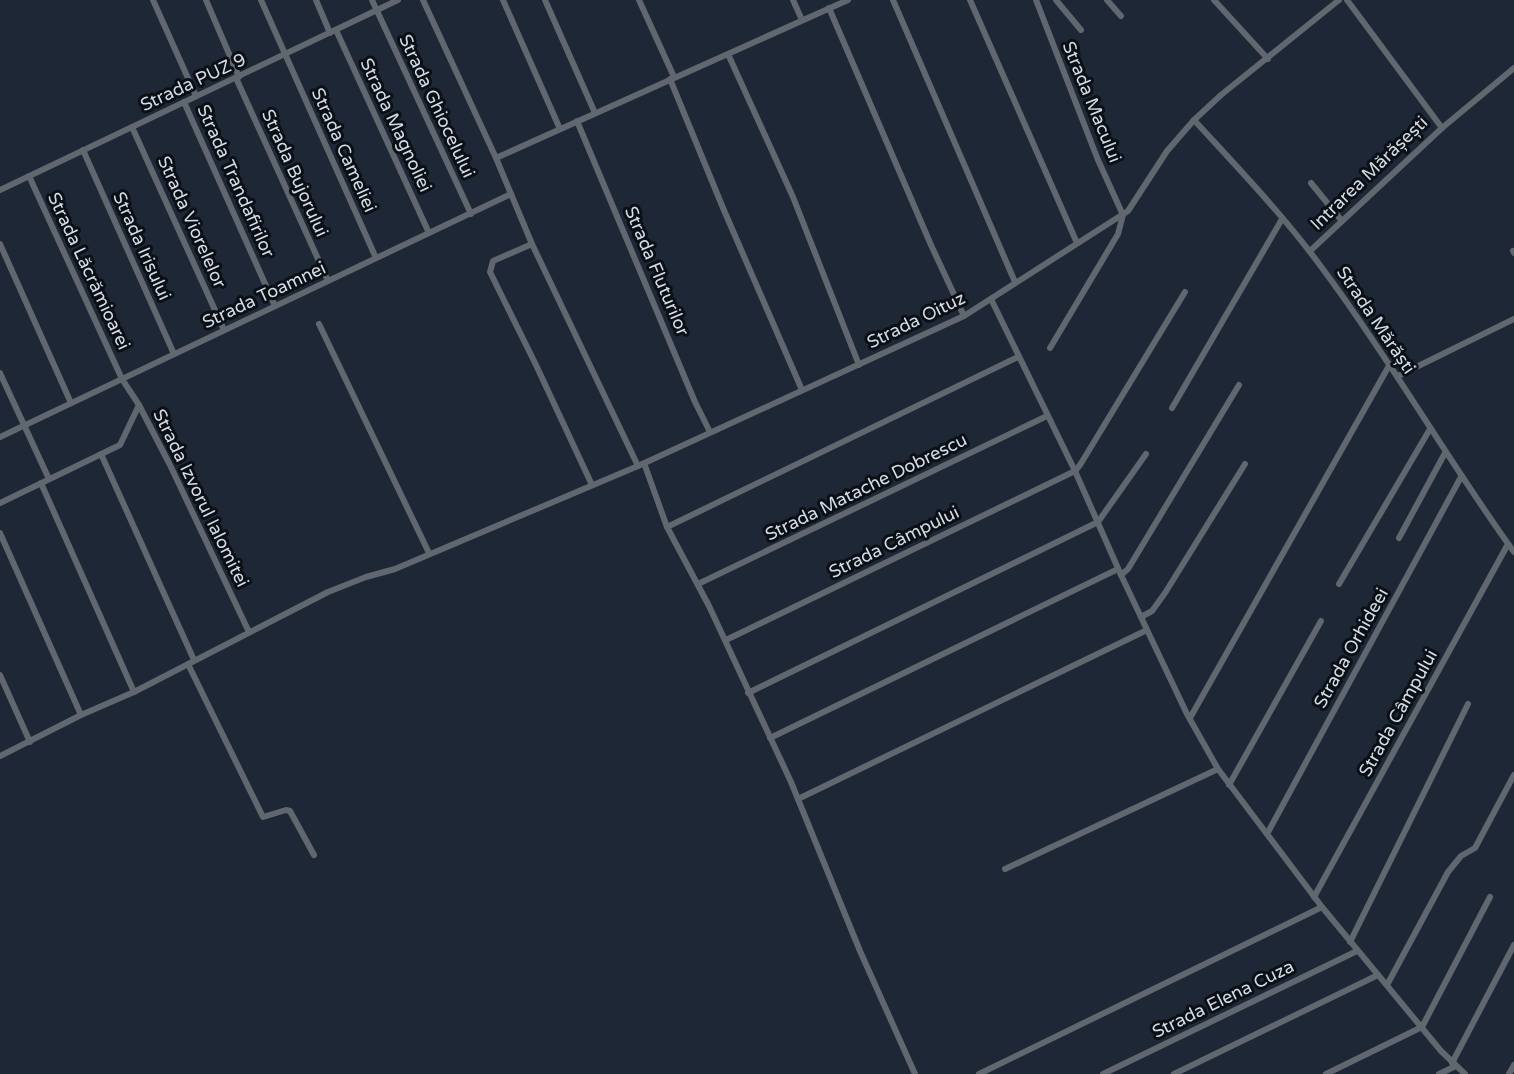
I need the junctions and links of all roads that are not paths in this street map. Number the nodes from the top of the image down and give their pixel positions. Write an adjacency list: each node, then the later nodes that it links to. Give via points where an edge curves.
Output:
1 (153, 0): 33 (street)
2 (206, 0): 31 (street, Strada Bujorului)
3 (261, 0): 28 (street, Strada Cameliei)
4 (316, 0): 26 (street, Strada Magnoliei)
5 (372, 0): 22 (street, Strada Ghiocelului)
6 (398, 0): 22 (street, Strada PUZ 9)
7 (423, 0): 42 (street)
8 (503, 0): 40 (street)
9 (545, 0): 35 (street)
10 (639, 0): 32 (street)
11 (793, 0): 24 (street)
12 (848, 0): 21 (street)
13 (893, 0): 58 (street)
14 (970, 0): 52 (street)
15 (1036, 0): 48 (street, Strada Macului)
16 (1056, 0): 25 (street)
17 (1107, 0): 23 (street)
18 (1214, 0): 29 (street)
19 (1339, 0): 29 (street, Strada Oituz)
20 (1347, 0): 39 (street, Intrarea Mărășești)
21 (830, 8): 24 (street); 62 (street)
22 (376, 10): 26 (street, Strada PUZ 9); 47 (street, Strada Ghiocelului)
23 (1121, 16)
24 (802, 20): 27 (street)
25 (1082, 30)
26 (333, 32): 28 (street, Strada PUZ 9); 51 (street, Strada Magnoliei)
27 (728, 54): 32 (street); 69 (street, via 793,197)
28 (285, 55): 31 (street, Strada PUZ 9); 56 (street, Strada Cameliei)
29 (1268, 59): 36 (street, Strada Oituz)
30 (1514, 68): 39 (street)
31 (238, 77): 33 (street, Strada PUZ 9); 57 (street, Strada Bujorului)
32 (672, 78): 35 (street); 75 (street)
33 (196, 96): 34 (street, Strada PUZ 9)
34 (184, 102): 38 (street, Strada PUZ 9); 61 (street, Strada Trandafirilor)
35 (595, 113): 37 (street)
36 (1194, 120): 48 (street, Strada Oituz, via 1178,136 1133,206); 49 (street, Strada Mărăști)
37 (577, 121): 40 (street); 82 (street, Strada Fluturilor)
38 (132, 127): 41 (street, Strada PUZ 9); 65 (street, Strada Viorelelor)
39 (1442, 128): 50 (street, Intrarea Mărășești)
40 (560, 129): 42 (street)
41 (83, 150): 43 (street, Strada PUZ 9); 67 (street, Strada Irisului)
42 (496, 158): 46 (street)
43 (30, 176): 45 (street, Strada PUZ 9); 73 (street, Strada Lăcrămioarei)
44 (1311, 183): 50 (street)
45 (0, 190)
46 (511, 194): 47 (street, Strada Toamnei); 54 (street)
47 (471, 214): 51 (street, Strada Toamnei)
48 (1123, 215): 52 (street, Strada Oituz); 66 (street, via 1118,234)
49 (1282, 219): 55 (street, Strada Mărăști); 78 (street)
50 (1342, 221): 55 (street, Intrarea Mărășești)
51 (429, 232): 56 (street, Strada Toamnei)
52 (1077, 243): 58 (street, Strada Oituz)
53 (0, 244): 76 (street)
54 (532, 244): 88 (street); 93 (street, via 493,261 490,272)
55 (1310, 251): 70 (street, Strada Mărăști)
56 (375, 258): 57 (street, Strada Toamnei)
57 (328, 281): 61 (street, Strada Toamnei)
58 (1015, 282): 60 (street, Strada Oituz)
59 (1185, 292): 89 (street)
60 (991, 299): 62 (street, Strada Oituz); 68 (street)
61 (275, 306): 65 (street, Strada Toamnei)
62 (964, 316): 69 (street, Strada Oituz)
63 (1514, 320): 72 (street)
64 (319, 324): 101 (street)
65 (224, 330): 67 (street, Strada Toamnei)
66 (1050, 348)
67 (174, 354): 73 (street, Strada Toamnei)
68 (1018, 357): 79 (street); 96 (street)
69 (859, 364): 75 (street, Strada Oituz)
70 (1390, 364): 72 (street, Strada Mărăști); 116 (street)
71 (0, 374): 80 (street)
72 (1398, 376): 81 (street, Strada Mărăști)
73 (122, 379): 76 (street, Strada Toamnei); 77 (street, Strada Izvorul Ialomitei)
74 (1239, 385): 102 (street, via 1128,569)
75 (802, 390): 82 (street, Strada Oituz)
76 (71, 403): 80 (street, Strada Toamnei)
77 (139, 405): 85 (street, via 120,444); 108 (street, Strada Izvorul Ialomitei)
78 (1172, 408)
79 (1047, 416): 89 (street); 103 (street, Strada Matache Dobrescu)
80 (26, 424): 83 (street, Strada Toamnei); 91 (street)
81 (1430, 429): 84 (street, Strada Mărăști); 104 (street)
82 (710, 432): 88 (street, Strada Oituz)
83 (0, 437)
84 (1445, 453): 90 (street, Strada Mărăști); 98 (street)
85 (102, 454): 91 (street); 110 (street)
86 (1146, 454): 95 (street)
87 (1245, 464): 105 (street, via 1165,593 1152,611)
88 (641, 465): 93 (street, Strada Oituz); 96 (street)
89 (1075, 471): 95 (street); 109 (street, Strada Câmpului)
90 (1461, 477): 99 (street, Strada Mărăști); 124 (street, Strada Orhideei)
91 (49, 479): 92 (street)
92 (41, 483): 94 (street); 112 (street)
93 (592, 485): 101 (street, Strada Oituz)
94 (0, 503)
95 (1098, 522): 102 (street); 113 (street)
96 (667, 527): 103 (street)
97 (0, 533): 115 (street)
98 (1399, 538)
99 (1508, 544): 100 (street, Strada Mărăști); 127 (street, Strada Câmpului)
100 (1514, 552)
101 (429, 554): 108 (street, Strada Oituz, via 328,592)
102 (1119, 572): 105 (street); 117 (street)
103 (698, 584): 109 (street)
104 (1339, 584)
105 (1141, 617): 107 (street)
106 (1321, 621): 122 (street)
107 (1147, 630): 116 (street); 123 (street)
108 (249, 632): 110 (street, Strada Oituz)
109 (726, 640): 113 (street)
110 (191, 662): 112 (street, Strada Oituz); 125 (street, via 263,816 290,811)
111 (0, 675): 118 (street)
112 (134, 692): 115 (street, Strada Oituz)
113 (748, 693): 117 (street)
114 (1468, 704): 130 (street)
115 (81, 715): 118 (street, Strada Oituz)
116 (1190, 718): 120 (street)
117 (770, 738): 123 (street)
118 (30, 741): 119 (street, Strada Oituz)
119 (0, 756)
120 (1218, 769): 122 (street); 126 (street)
121 (1514, 775): 134 (street, via 1475,848 1461,856 1448,872)
122 (1229, 785): 124 (street)
123 (798, 799): 138 (street)
124 (1267, 834): 127 (street)
125 (314, 855)
126 (1005, 869)
127 (1314, 897): 129 (street)
128 (1490, 897): 135 (street)
129 (1322, 907): 130 (street); 139 (street)
130 (1350, 942): 132 (street)
131 (1514, 945): 136 (street)
132 (1357, 951): 133 (street); 140 (street, Strada Elena Cuza)
133 (1378, 975): 134 (street); 141 (street)
134 (1387, 985): 135 (street)
135 (1422, 1027): 136 (street); 142 (street)
136 (1454, 1065): 143 (street); 144 (street)
137 (1514, 1065): 145 (street)
138 (915, 1074)
139 (979, 1074)
140 (1103, 1074)
141 (1174, 1074)
142 (1326, 1074)
143 (1439, 1074)
144 (1465, 1074)
145 (1509, 1074)

